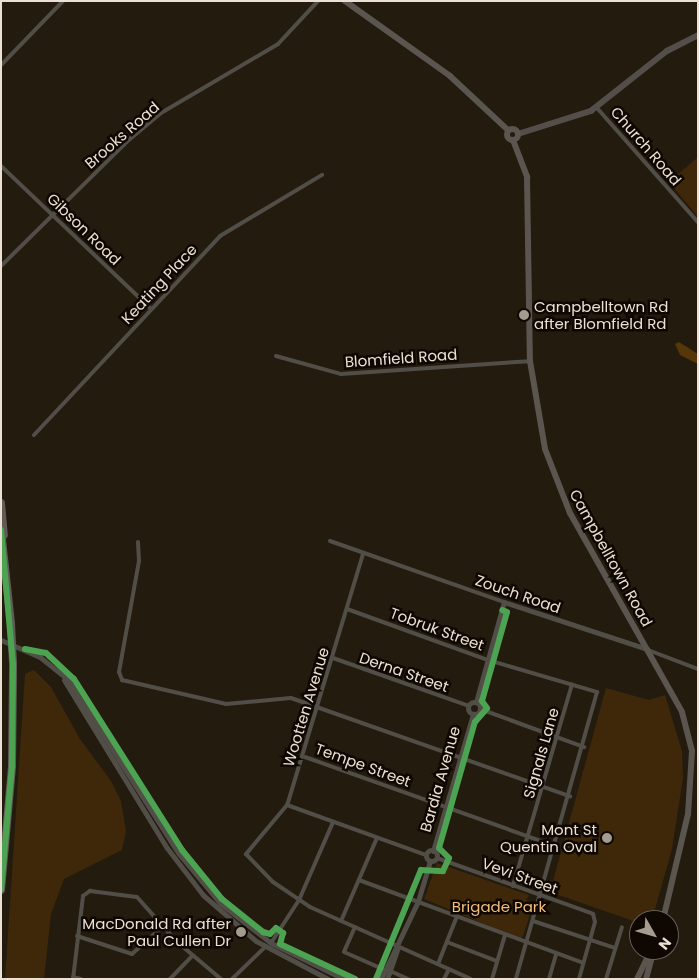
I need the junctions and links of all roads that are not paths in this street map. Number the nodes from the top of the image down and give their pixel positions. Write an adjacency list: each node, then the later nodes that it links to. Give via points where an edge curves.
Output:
1 (62, 1): 5 (street)
2 (318, 1): 12 (street, Brooks Road, via 278,44 161,112)
3 (345, 1): 7 (main road, via 450,76)
4 (698, 35): 6 (main road, via 667,51)
5 (1, 65)
6 (597, 108): 8 (main road); 13 (street, Church Road)
7 (508, 130): 8 (main road); 9 (main road, Campbelltown Road, via 507,135)
8 (518, 134): 9 (main road)
9 (513, 140): 17 (main road, Campbelltown Road, via 528,186)
10 (1, 166): 12 (street, Gibson Road)
11 (322, 175): 15 (street, Keating Place, via 220,236)
12 (53, 215): 14 (street, Brooks Road); 15 (street, Gibson Road)
13 (698, 222)
14 (1, 266)
15 (151, 309): 18 (street, Keating Place)
16 (276, 356): 17 (street, Blomfield Road, via 342,374)
17 (530, 361): 27 (main road, Campbelltown Road, via 540,430 563,498)
18 (34, 435)
19 (1, 503): 24 (highway)
20 (1, 530): 24 (highway)
21 (330, 541): 23 (street, Zouch Road)
22 (138, 542): 38 (street, via 139,561 119,672 122,680 226,704 282,697)
23 (363, 554): 25 (street, Zouch Road); 26 (street, Wootten Avenue)
24 (6, 557): 59 (highway, bridge, via 13,664 12,766)
25 (504, 602): 29 (street, Zouch Road); 32 (street)
26 (347, 609): 31 (street, Wootten Avenue); 32 (street, Tobruk Street)
27 (639, 635): 29 (street); 30 (main road, Campbelltown Road)
28 (1, 640): 34 (street, via 35,654)
29 (630, 644): 30 (street, Zouch Road)
30 (648, 650): 33 (street, Zouch Road); 63 (main road, Campbelltown Road, via 682,712 692,751 688,814)
31 (333, 658): 37 (street, Derna Street); 38 (street, Wootten Avenue)
32 (488, 660): 35 (street, Tobruk Street); 36 (street)
33 (698, 669)
34 (59, 674): 74 (street, via 74,688 188,866 221,904); 76 (street, via 179,866 218,910)
35 (572, 684): 41 (street, Signals Lane); 42 (street, Tobruk Street, via 595,690 597,701)
36 (476, 702): 37 (street); 39 (street)
37 (469, 706): 40 (street)
38 (319, 707): 43 (street, Wootten Avenue); 44 (street)
39 (480, 709): 40 (street); 41 (street)
40 (473, 714): 44 (street, Bardia Avenue)
41 (557, 738): 42 (street); 45 (street, Signals Lane)
42 (584, 747): 46 (street)
43 (305, 757): 47 (street, Wootten Avenue); 48 (street, Tempe Street)
44 (460, 758): 45 (street); 48 (street, Bardia Avenue)
45 (542, 787): 46 (street); 50 (street, Signals Lane)
46 (570, 796): 52 (street)
47 (287, 805): 49 (street); 61 (street, Wootten Avenue, via 246,854)
48 (446, 807): 50 (street, Tempe Street); 53 (street, Bardia Avenue)
49 (333, 822): 51 (street); 61 (street)
50 (528, 836): 52 (street, Tempe Street); 58 (street, Signals Lane)
51 (377, 838): 54 (street); 57 (street)
52 (555, 846): 60 (street)
53 (433, 851): 54 (street); 55 (street)
54 (426, 855): 56 (street)
55 (437, 858): 56 (street); 58 (street, Vevi Street)
56 (430, 861): 62 (street)
57 (359, 880): 62 (street); 65 (street)
58 (514, 886): 60 (street, Vevi Street)
59 (1, 890)
60 (541, 895): 66 (street); 72 (street, Vevi Street, via 595,917)
61 (299, 900): 65 (street); 74 (street)
62 (418, 901): 64 (street); 77 (street)
63 (665, 910)
64 (457, 916): 71 (street); 73 (street)
65 (341, 921): 68 (street)
66 (533, 921): 72 (street); 75 (street)
67 (162, 927): 70 (street, via 132,954); 70 (street, via 137,898 90,891 83,896); 80 (street)
68 (355, 927): 77 (street); 87 (street, via 344,952)
69 (622, 927): 78 (street)
70 (77, 936): 89 (street)
71 (505, 936): 75 (street); 83 (street)
72 (590, 940): 78 (street); 84 (street)
73 (447, 942): 83 (street); 85 (street)
74 (271, 943): 95 (street)
75 (526, 944): 79 (street); 102 (street)
76 (265, 947): 93 (street); 94 (street)
77 (398, 947): 85 (street); 87 (street)
78 (615, 948): 105 (street)
79 (556, 954): 84 (street); 103 (street)
80 (192, 956): 91 (street); 92 (street)
81 (647, 960): 106 (main road)
82 (650, 960): 107 (main road)
83 (497, 961): 101 (street)
84 (583, 963): 104 (street)
85 (438, 964): 86 (street)
86 (448, 969): 88 (street); 99 (street)
87 (388, 970): 96 (street); 97 (street); 98 (street)
88 (463, 977): 100 (street)
89 (73, 978): 90 (street)
90 (81, 979)
91 (170, 979)
92 (221, 979)
93 (232, 979)
94 (328, 979)
95 (344, 979)
96 (381, 979)
97 (386, 979)
98 (408, 979)
99 (444, 979)
100 (471, 979)
101 (492, 979)
102 (516, 979)
103 (549, 979)
104 (579, 979)
105 (606, 979)
106 (637, 979)
107 (646, 979)

